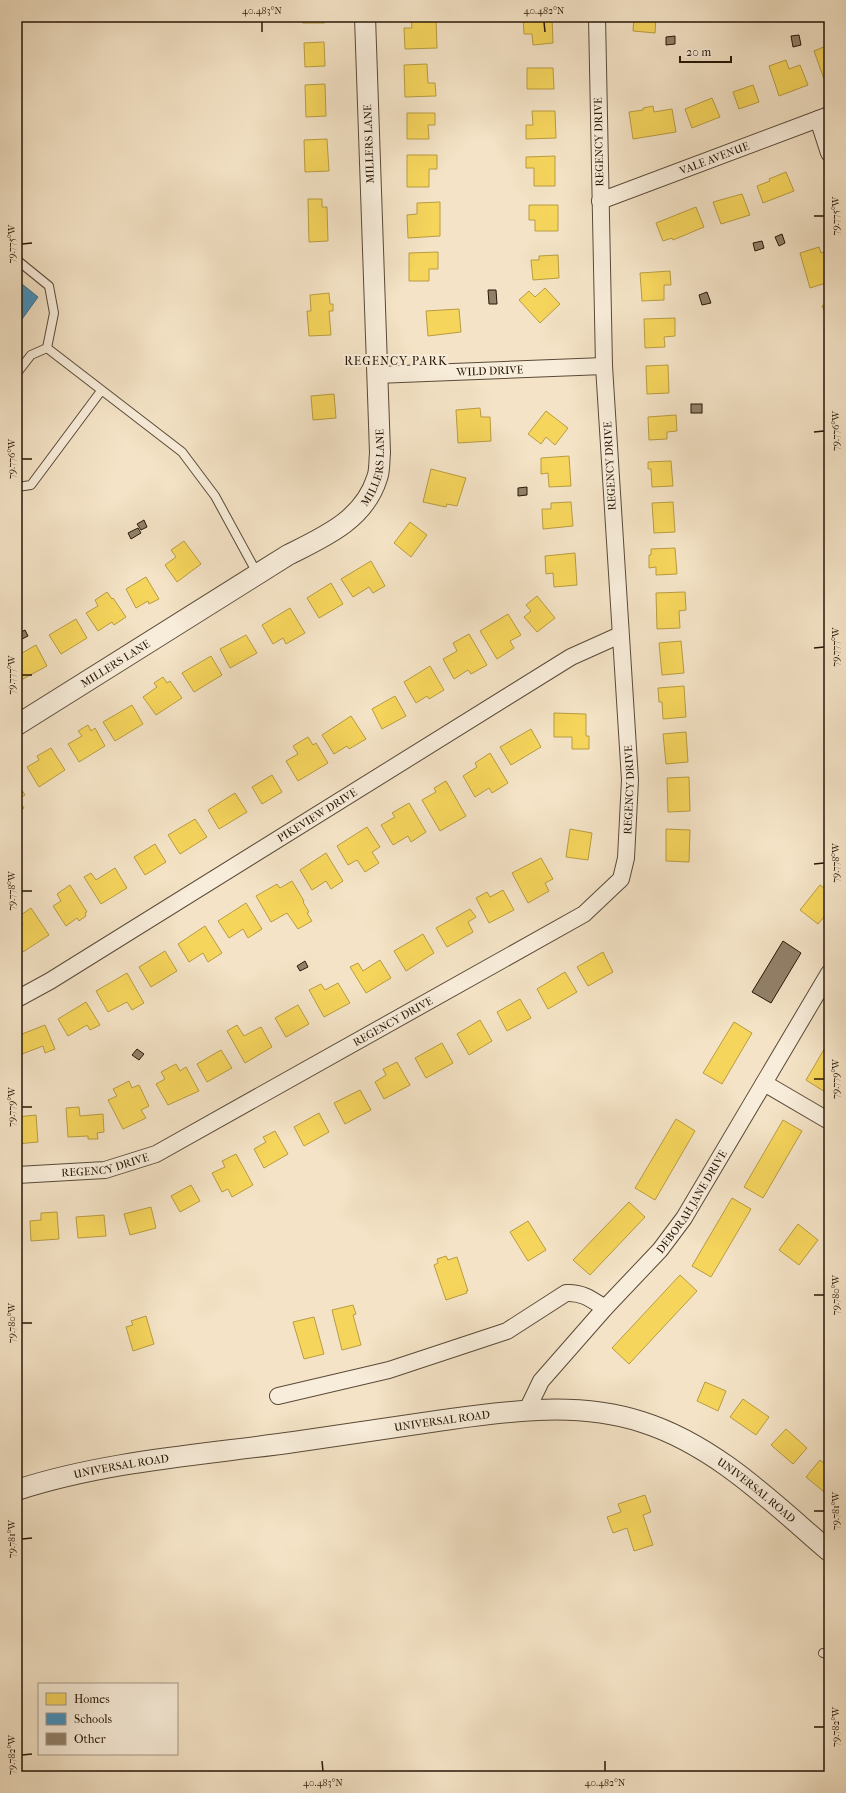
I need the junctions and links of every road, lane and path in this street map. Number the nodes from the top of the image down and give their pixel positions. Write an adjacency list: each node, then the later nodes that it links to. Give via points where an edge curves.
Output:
1 (365, 17): 10 (street, MILLERS LANE)
2 (597, 17): 5 (street, REGENCY DRIVE)
3 (823, 117): 4 (street); 5 (street, VALE AVENUE)
4 (829, 153)
5 (600, 201): 8 (street, REGENCY DRIVE)
6 (17, 260): 7 (lane, via 49,286 54,313)
7 (47, 348): 9 (lane, via 31,355); 11 (lane)
8 (604, 366): 10 (street, WILD DRIVE); 14 (street, REGENCY DRIVE)
9 (17, 373)
10 (376, 375): 13 (street, MILLERS LANE, via 380,453 378,478 364,504 349,521)
11 (101, 391): 12 (lane, via 31,485); 13 (lane, via 182,452 215,496)
12 (17, 487)
13 (258, 574): 15 (street, MILLERS LANE)
14 (620, 635): 17 (street, PIKEVIEW DRIVE, via 571,657 57,977); 20 (street, REGENCY DRIVE, via 630,780 626,858 621,879 584,914 156,1154 105,1170)
15 (17, 725)
16 (829, 973): 18 (street, DEBORAH JANE DRIVE)
17 (17, 999)
18 (764, 1083): 19 (street); 21 (street, DEBORAH JANE DRIVE, via 684,1218 660,1250)
19 (829, 1121)
20 (17, 1175)
21 (604, 1308): 22 (street, via 585,1295 576,1292 566,1293 507,1331 389,1370); 23 (street, DEBORAH JANE DRIVE, via 541,1381)
22 (278, 1396)
23 (527, 1410): 24 (street, UNIVERSAL ROAD, via 159,1460 89,1472); 25 (street, UNIVERSAL ROAD, via 570,1409 641,1421 662,1429 725,1465)
24 (17, 1490)
25 (829, 1551)

